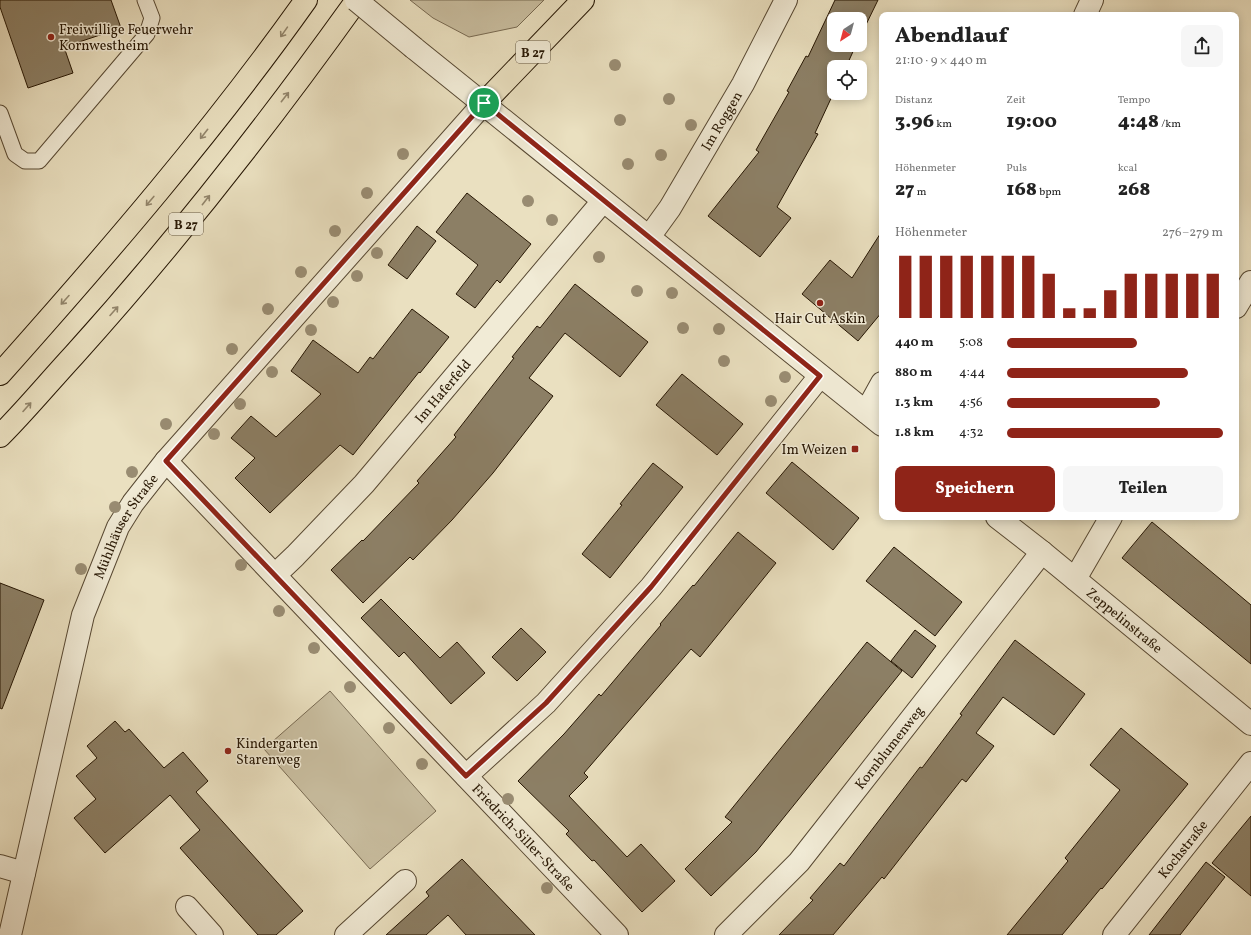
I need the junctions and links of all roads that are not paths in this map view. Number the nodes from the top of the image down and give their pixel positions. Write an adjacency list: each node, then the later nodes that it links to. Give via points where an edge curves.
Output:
1 (145, 0): 9 (lane, via 152,18 147,34 40,161 25,161 15,154)
2 (306, 0): 14 (highway, one-way to 14, via 279,39 175,172)
3 (356, 0): 8 (street, bridge); 18 (highway, B 27, one-way to 3, via 118,306 202,206 310,66)
4 (583, 0): 8 (highway, B 27)
5 (786, 0): 11 (street, Im Roggen, via 743,84 670,208)
6 (1092, 0): 7 (street)
7 (1086, 12)
8 (484, 103): 10 (street); 19 (street, Mühlhäuser Straße)
9 (0, 113)
10 (603, 201): 11 (street); 23 (street, Im Haferfeld, via 364,484 295,556)
11 (649, 237): 15 (street)
12 (1251, 282): 13 (street)
13 (1239, 302)
14 (0, 374)
15 (820, 376): 17 (street); 27 (street, via 651,587 546,703)
16 (879, 397): 17 (street)
17 (874, 418)
18 (0, 436)
19 (166, 461): 23 (street, Friedrich-Siller-Straße); 29 (street, Mühlhäuser Straße, via 118,527 83,615)
20 (1001, 520): 22 (street, Zeppelinstraße)
21 (1109, 520): 24 (street)
22 (1042, 552): 24 (street, Zeppelinstraße); 36 (street, Kornblumenweg, via 799,862)
23 (274, 574): 27 (street, Friedrich-Siller-Straße)
24 (1074, 579): 25 (street, Zeppelinstraße)
25 (1251, 724)
26 (1251, 763): 37 (street, Kochstraße)
27 (466, 776): 35 (street, Friedrich-Siller-Straße)
28 (0, 866): 29 (street)
29 (24, 873): 32 (street, Mühlhäuser Straße)
30 (405, 881): 34 (street)
31 (187, 907): 33 (street)
32 (10, 935)
33 (212, 935)
34 (346, 935)
35 (617, 935)
36 (726, 935)
37 (1114, 935)

